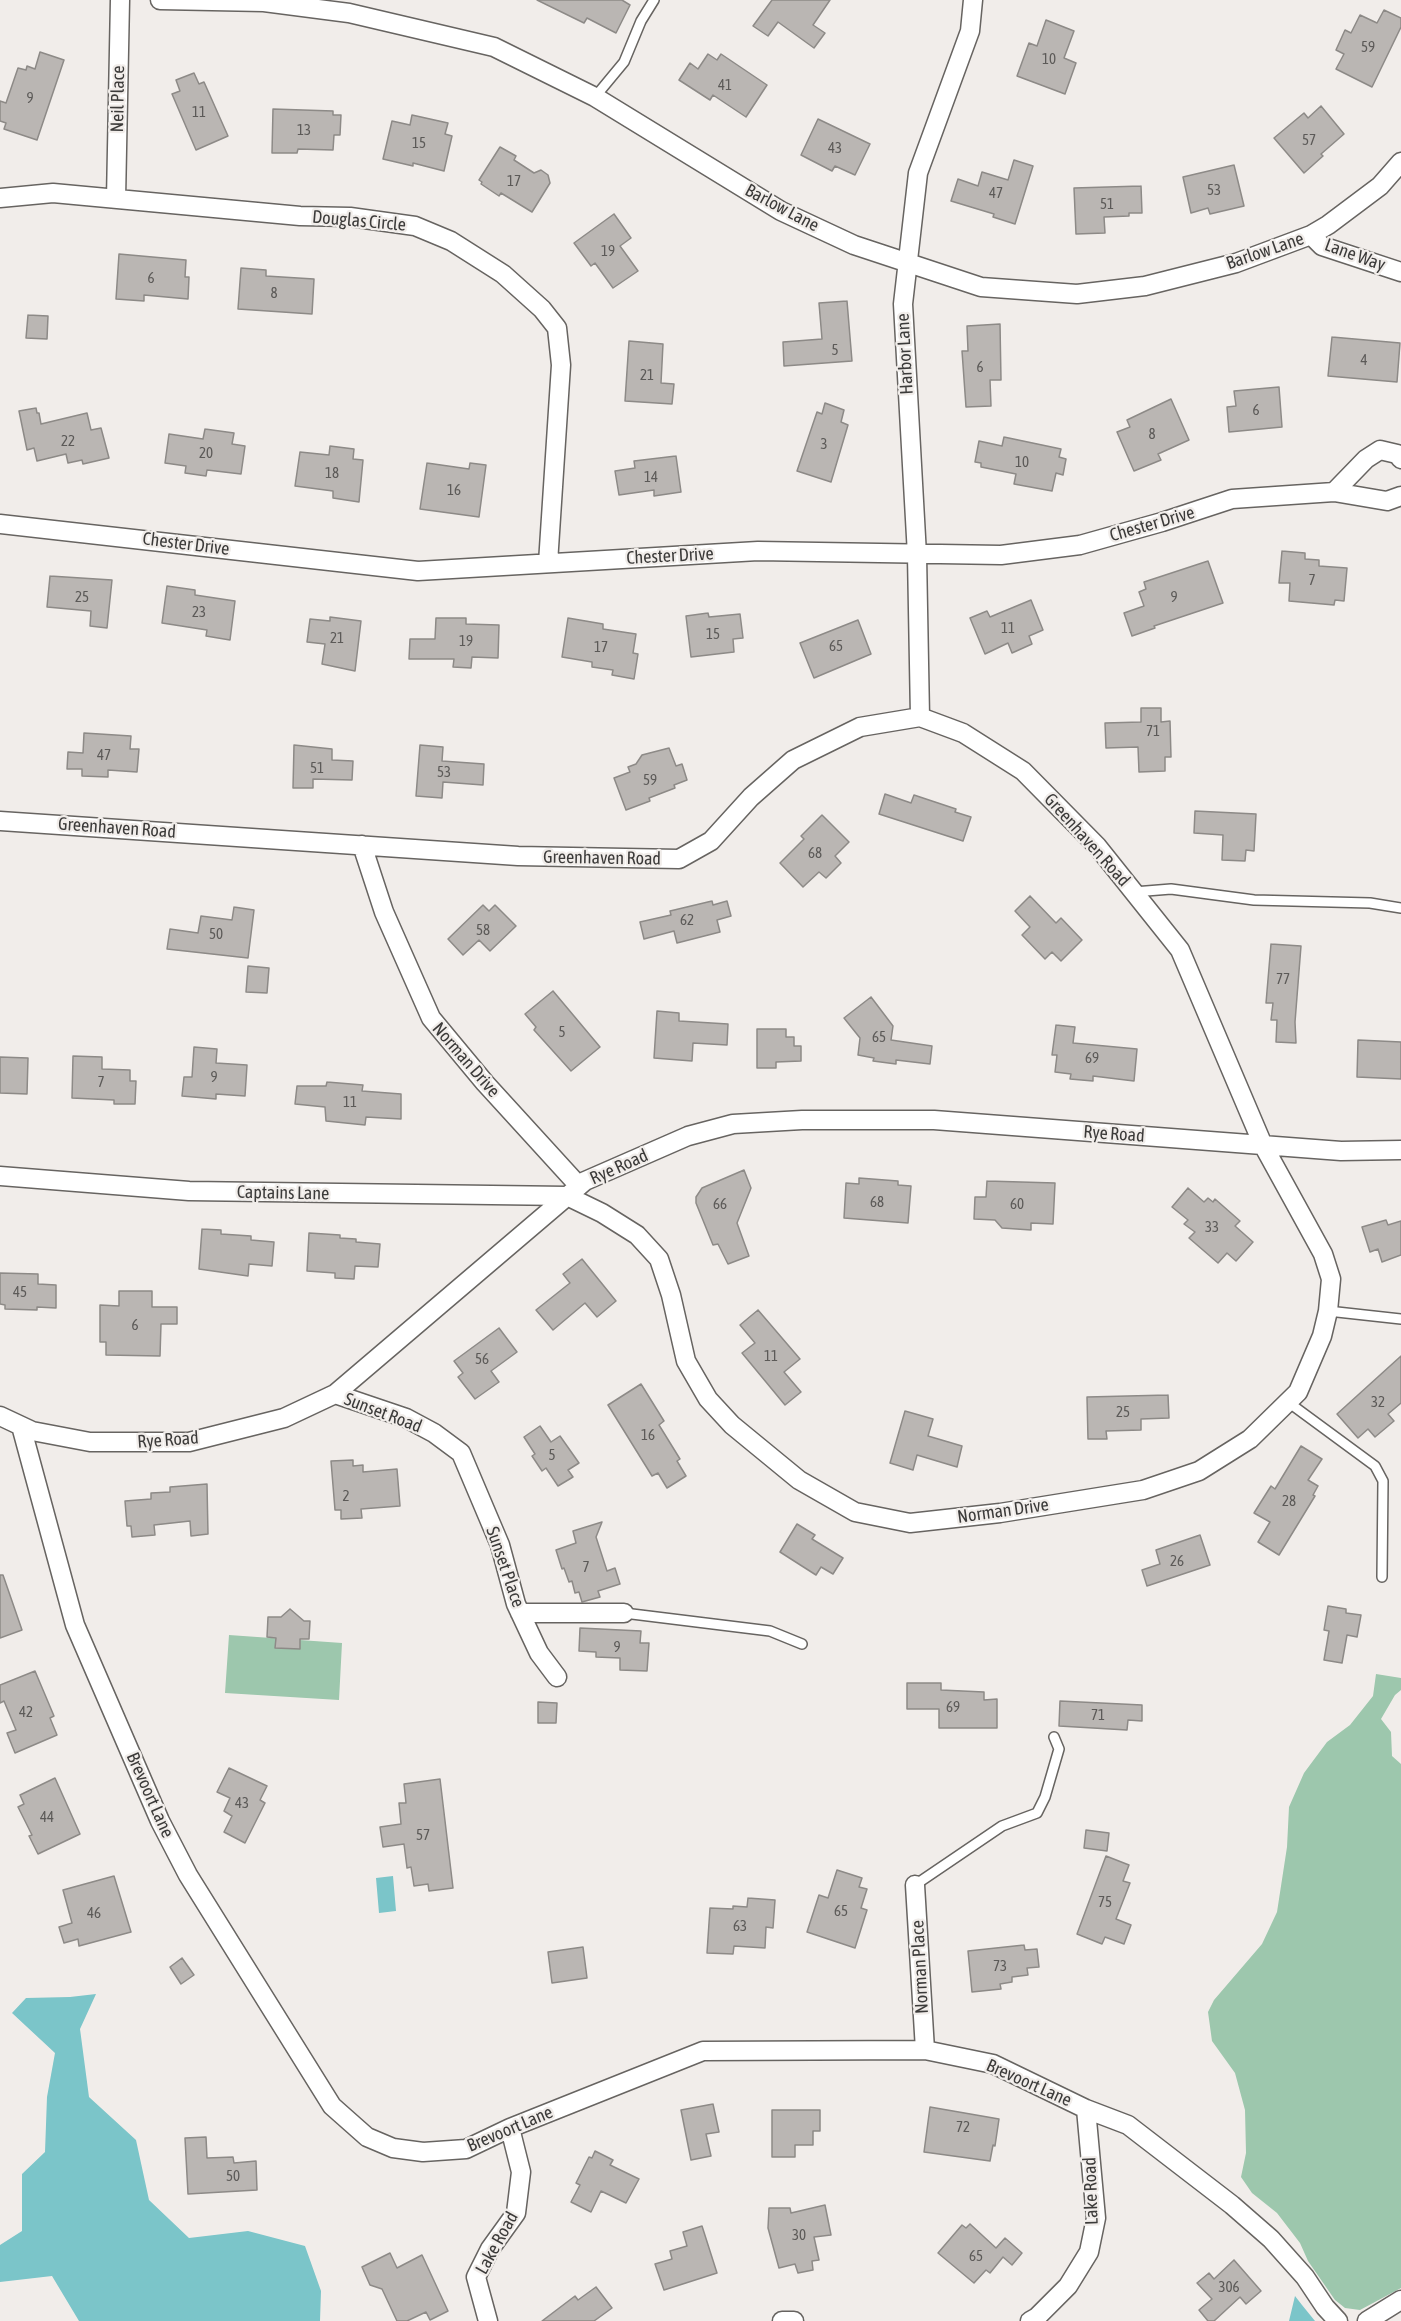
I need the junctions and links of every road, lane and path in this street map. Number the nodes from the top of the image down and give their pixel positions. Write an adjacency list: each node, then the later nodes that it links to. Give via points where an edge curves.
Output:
1 (120, 0): 8 (street, Neil Place)
2 (160, 0): 5 (street, Barlow Lane, via 264,2 349,13 494,46)
3 (654, 0): 5 (lane, via 624,62)
4 (973, 0): 10 (street, Harbor Lane, via 970,31 918,173)
5 (595, 97): 10 (street, Barlow Lane, via 781,211 854,245)
6 (1401, 162): 9 (street, Barlow Lane, via 1380,186)
7 (0, 198): 8 (street, Douglas Circle, via 53,193)
8 (116, 199): 17 (street, Douglas Circle, via 350,217 415,226 451,241 503,274 557,328 561,364)
9 (1311, 235): 10 (street, Barlow Lane, via 1236,262 1145,286 1077,294 981,287); 11 (street, Lane Way, via 1322,246)
10 (907, 264): 16 (street, Harbor Lane, via 903,304)
11 (1401, 272)
12 (1401, 459): 13 (street, via 1397,454 1380,450)
13 (1335, 492): 14 (street, Chester Drive, via 1387,501); 16 (street, Chester Drive, via 1232,499 1080,545 1000,555)
14 (1401, 496)
15 (0, 524): 17 (street, Chester Drive, via 418,571)
16 (917, 555): 17 (street, Chester Drive, via 758,551); 18 (street, Harbor Lane)
17 (548, 563)
18 (920, 717): 20 (street, Greenhaven Road, via 860,727 793,759 711,841 679,859 518,856); 21 (street, Greenhaven Road, via 963,733 1023,771 1097,846)
19 (0, 821): 20 (street, Greenhaven Road)
20 (362, 845): 26 (street, Norman Drive, via 384,912 431,1018)
21 (1134, 892): 22 (lane, via 1171,889 1254,900 1370,903); 23 (street, Greenhaven Road, via 1180,950)
22 (1401, 908)
23 (1263, 1144): 24 (street, via 1341,1151); 26 (street, Rye Road, via 934,1120 733,1124 688,1136 585,1181); 27 (street, Norman Drive, via 1323,1254 1331,1279)
24 (1401, 1150)
25 (0, 1176): 26 (street, Captains Lane, via 189,1191)
26 (573, 1191): 29 (street, Rye Road); 30 (street, Norman Drive, via 637,1235 658,1259 671,1295 686,1361 708,1399 732,1425 799,1479 855,1512 910,1523 1143,1490 1199,1471 1250,1439)
27 (1328, 1311): 28 (lane); 30 (street, Norman Drive, via 1322,1336 1298,1392)
28 (1401, 1319)
29 (335, 1394): 32 (street, Rye Road, via 284,1418 189,1442 90,1442); 33 (street, Sunset Road, via 406,1418)
30 (1287, 1402): 34 (lane, via 1376,1466 1383,1481)
31 (0, 1416): 32 (street)
32 (21, 1426): 43 (street, Brevoort Lane, via 75,1624 160,1821 188,1875 332,2106 367,2137 393,2148 423,2152 466,2149)
33 (461, 1453): 35 (street, Sunset Place, via 500,1545)
34 (1382, 1577)
35 (520, 1613): 36 (street); 38 (street, Sunset Place, via 539,1653)
36 (624, 1613): 37 (lane, via 770,1631)
37 (802, 1644)
38 (557, 1677)
39 (1054, 1737): 40 (lane, via 1059,1749 1046,1797 1037,1813 1002,1826)
40 (915, 1885): 41 (street, Norman Place)
41 (925, 2050): 42 (street, Brevoort Lane, via 993,2064); 43 (street, Brevoort Lane, via 703,2051)
42 (1086, 2109): 48 (street, Lake Road, via 1096,2218 1089,2252 1068,2286); 49 (street, Brevoort Lane, via 1128,2125 1232,2205 1271,2239)
43 (510, 2128): 45 (street, Lake Road, via 520,2172 516,2213 476,2277)
44 (1401, 2300): 50 (street)
45 (488, 2321)
46 (782, 2321): 47 (street)
47 (794, 2321)
48 (1030, 2321)
49 (1338, 2321)
50 (1366, 2321)

